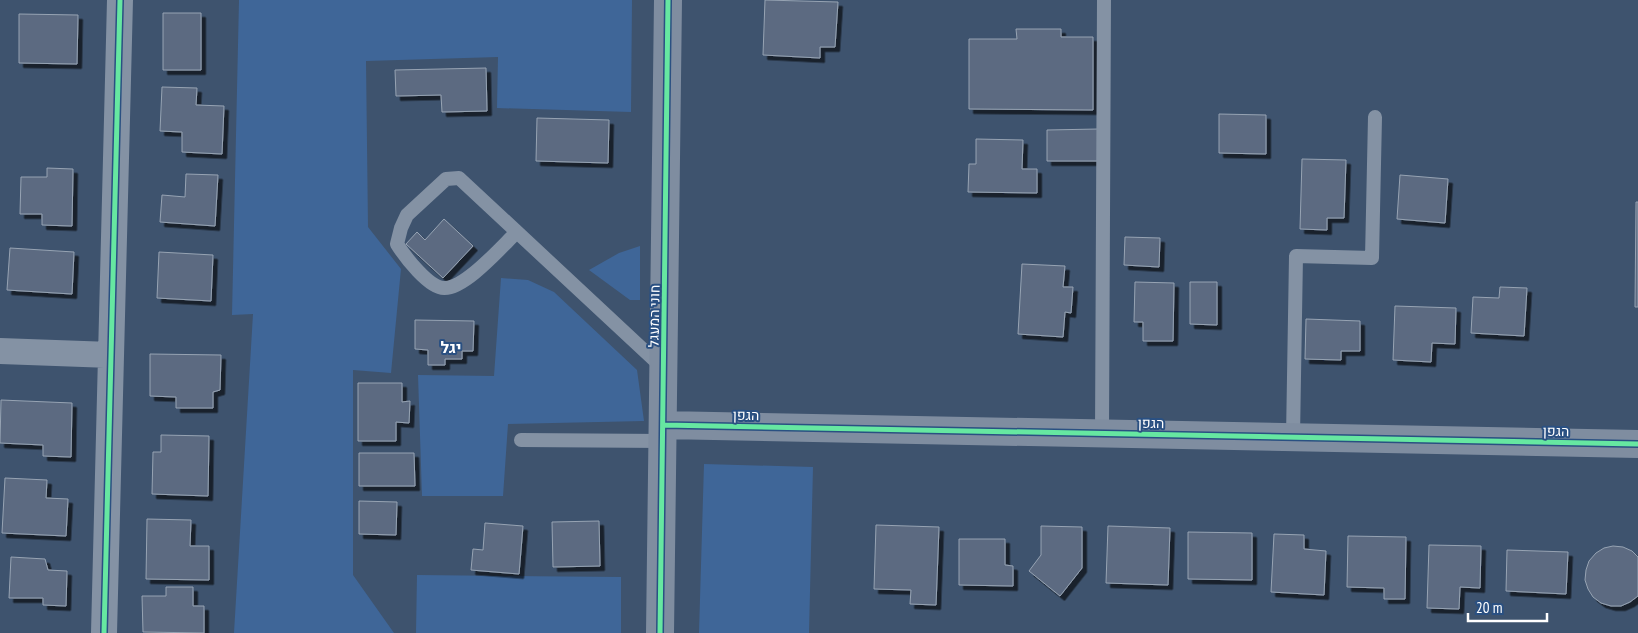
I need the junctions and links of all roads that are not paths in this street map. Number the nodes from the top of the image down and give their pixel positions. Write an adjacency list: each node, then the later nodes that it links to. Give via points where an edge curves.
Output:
1 (120, 0): 7 (street)
2 (668, 0): 8 (street, חוני המעגל)
3 (1104, 0): 10 (lane)
4 (1375, 117): 11 (lane, via 1372,258 1296,256)
5 (517, 232): 5 (lane, via 459,178 446,178 407,216 397,244 405,257 431,283 443,289 467,280); 8 (lane)
6 (0, 351): 7 (street)
7 (111, 356): 14 (street)
8 (664, 370): 9 (street, חוני המעגל)
9 (664, 433): 10 (street, הגפן); 12 (lane); 15 (street, חוני המעגל)
10 (1102, 434): 11 (street, הגפן)
11 (1293, 437): 13 (street, הגפן)
12 (521, 440)
13 (1638, 444)
14 (104, 633)
15 (660, 633)

